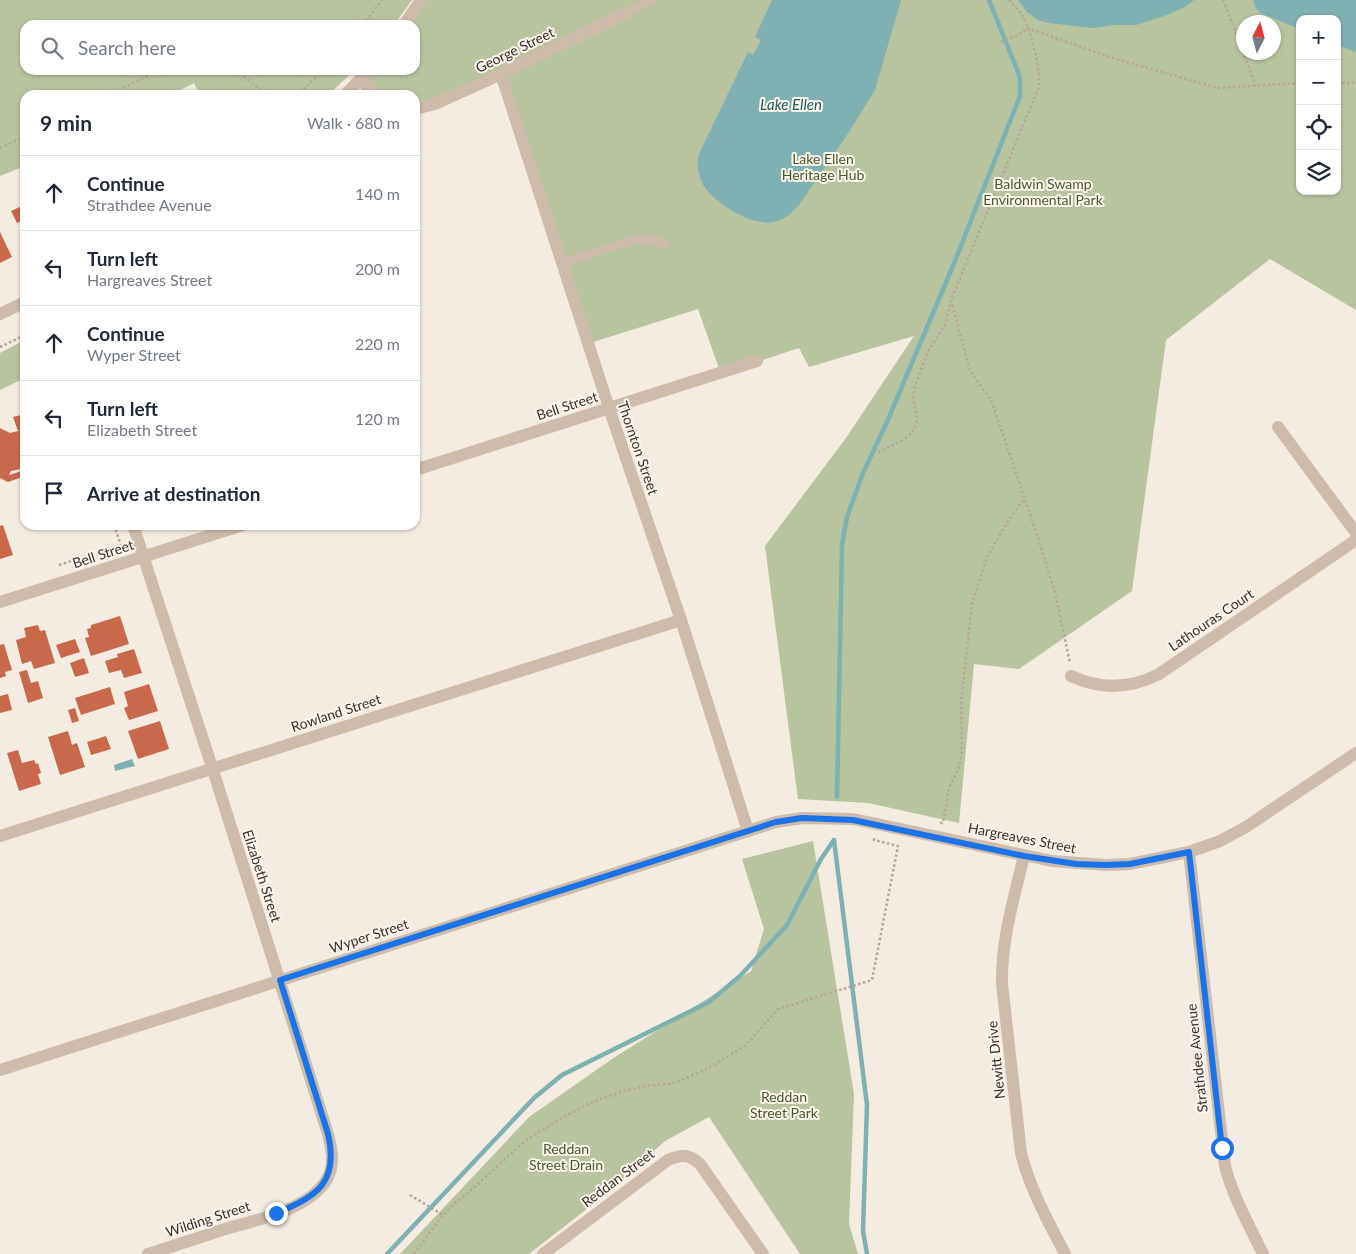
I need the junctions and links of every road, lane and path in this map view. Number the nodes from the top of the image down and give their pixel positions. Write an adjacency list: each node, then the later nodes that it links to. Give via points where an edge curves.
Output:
1 (382, 0): 7 (path)
2 (421, 0): 8 (street)
3 (651, 0): 6 (lane)
4 (1009, 0): 9 (path, via 1022,15)
5 (1223, 0): 20 (path)
6 (626, 13): 11 (street, George Street)
7 (367, 20)
8 (407, 20)
9 (1027, 28): 10 (path, via 1022,34); 20 (path, via 1113,58 1217,88); 31 (path, via 1039,70 1039,88)
10 (1001, 42)
11 (501, 74): 26 (street, George Street); 30 (street, Thornton Street)
12 (149, 75): 21 (path)
13 (242, 75): 22 (path)
14 (318, 75): 23 (path)
15 (364, 75): 16 (street)
16 (360, 80): 24 (street); 25 (street)
17 (1341, 82): 19 (path)
18 (1296, 83): 20 (path)
19 (1356, 83)
20 (1256, 86)
21 (120, 90)
22 (265, 90)
23 (303, 90)
24 (350, 90)
25 (371, 90)
26 (420, 108)
27 (20, 138): 28 (path)
28 (0, 148)
29 (665, 244): 30 (lane, via 650,239 634,240)
30 (562, 263): 37 (street, Thornton Street)
31 (952, 300): 39 (path, via 945,325 928,351 914,389 916,425 912,433 900,442); 41 (path, via 970,371 990,400)
32 (20, 304): 33 (street)
33 (0, 314)
34 (20, 337): 35 (path)
35 (0, 347)
36 (757, 360): 37 (street, Bell Street)
37 (609, 408): 40 (street, Bell Street); 52 (street, Thornton Street)
38 (1278, 427): 45 (street)
39 (878, 452)
40 (420, 468)
41 (1025, 498): 53 (path, via 1055,592); 56 (path, via 987,557 972,603 961,702 960,765 949,788 943,824)
42 (116, 530): 47 (path)
43 (135, 530): 49 (street, Elizabeth Street)
44 (227, 530): 49 (street, Bell Street)
45 (1356, 532)
46 (1356, 540): 53 (street, Lathouras Court, via 1159,674 1116,687 1100,686)
47 (121, 545): 48 (path); 50 (path)
48 (122, 549)
49 (143, 557): 51 (street, Bell Street); 55 (street, Elizabeth Street)
50 (59, 565)
51 (0, 602)
52 (680, 620): 55 (street, Rowland Street); 57 (street, Thornton Street)
53 (1072, 676)
54 (1356, 753): 60 (street, Hargreaves Street, via 1246,827)
55 (212, 767): 59 (street, Rowland Street); 62 (street, Elizabeth Street)
56 (934, 822)
57 (748, 832): 61 (street, Hargreaves Street, via 776,822 802,818 839,818); 62 (street, Wyper Street)
58 (875, 835): 66 (path, via 874,840 898,846 872,980 778,1010 746,1045 709,1068 675,1083 624,1091 590,1103 564,1117 526,1140)
59 (0, 836)
60 (1189, 852): 61 (street, Hargreaves Street, via 1130,864 1106,865); 72 (street, Strathdee Avenue, via 1225,1166 1229,1183)
61 (1024, 856): 71 (street, Newitt Drive, via 1004,943 1002,984 1021,1153 1029,1181)
62 (280, 980): 63 (street, Wyper Street); 65 (street, Elizabeth Street, via 328,1134 332,1159 328,1175 317,1191)
63 (0, 1070)
64 (411, 1196): 66 (path)
65 (276, 1213): 67 (street, Wilding Street)
66 (441, 1214): 68 (path)
67 (148, 1254)
68 (414, 1254)
69 (542, 1254): 70 (street, Reddan Street, via 668,1160 685,1155 700,1164)
70 (763, 1254)
71 (1064, 1254)
72 (1263, 1254)

